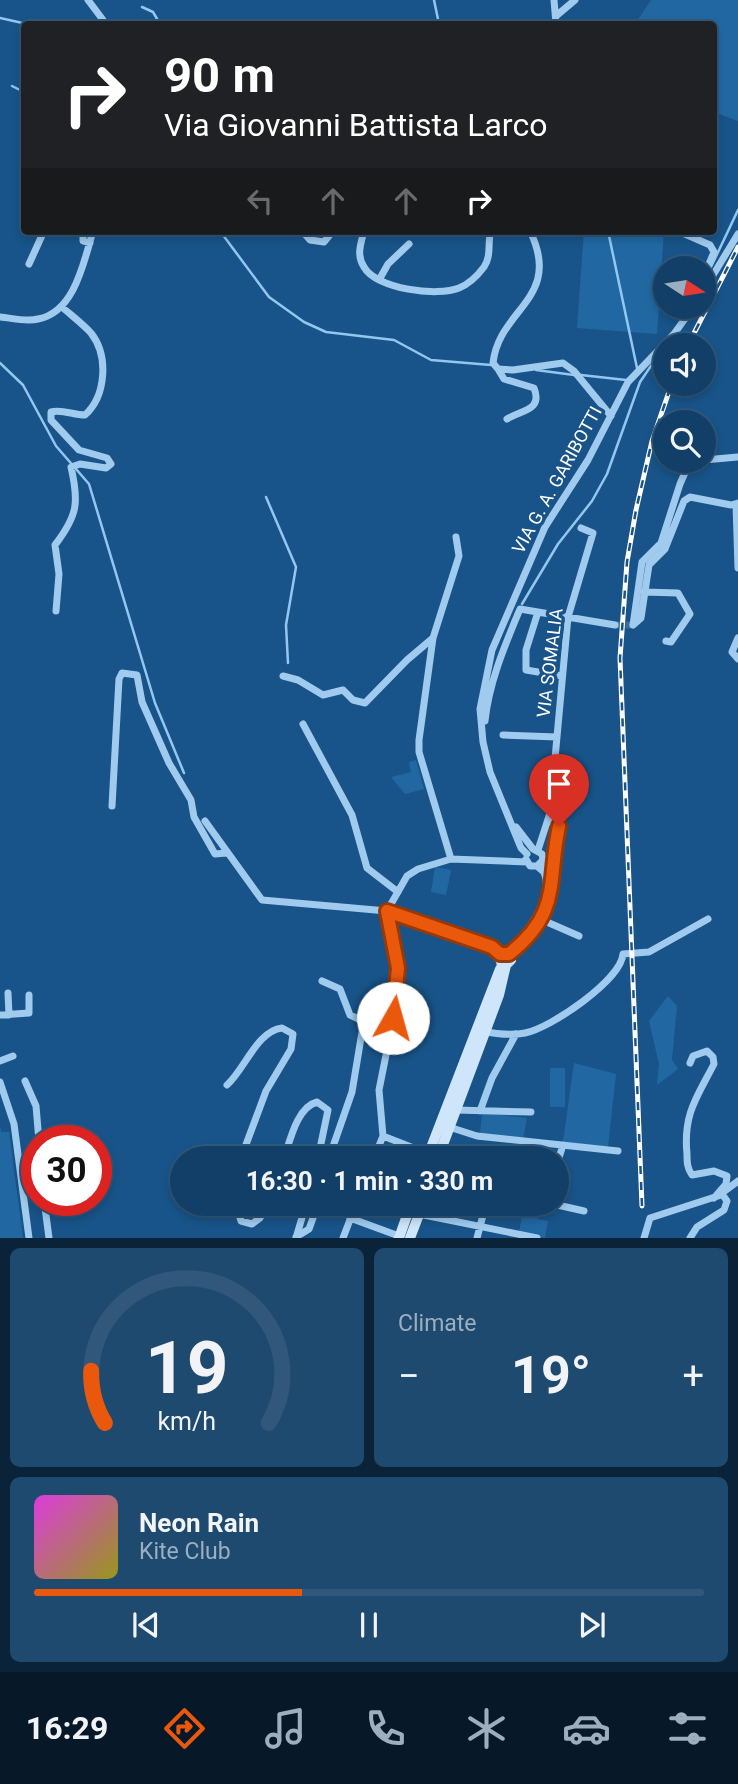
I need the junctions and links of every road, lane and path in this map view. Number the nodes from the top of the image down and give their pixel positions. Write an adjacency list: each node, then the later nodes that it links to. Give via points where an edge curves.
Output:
1 (88, 0): 5 (street)
2 (554, 0): 4 (street)
3 (575, 0): 4 (street)
4 (556, 20)
5 (104, 21)
6 (738, 234): 20 (street)
7 (42, 235): 19 (street)
8 (83, 235): 16 (street, via 83,241)
9 (92, 235): 16 (street)
10 (307, 235): 11 (street, via 318,243)
11 (330, 235)
12 (364, 235): 21 (street, via 360,257 364,268)
13 (491, 235): 21 (street, via 488,259 474,278 458,289 415,290)
14 (531, 235): 25 (street, via 539,259 537,281 529,303 505,328 494,352)
15 (687, 235): 18 (street, via 710,245)
16 (90, 243): 22 (street)
17 (409, 244): 21 (street)
18 (712, 256)
19 (29, 264)
20 (716, 270)
21 (379, 280)
22 (62, 307): 23 (street, via 35,320); 36 (street, via 92,335 102,365 101,390 95,406 85,415 59,410 51,412 51,420 79,450 107,458 111,464 106,468 71,467 76,505 69,526 55,545 59,574)
23 (0, 317)
24 (683, 319): 26 (street, VIA G. A. GARIBOTTI, via 628,382)
25 (498, 369): 26 (street, via 563,363); 27 (street, via 504,379 534,388 537,396 529,411)
26 (611, 416): 49 (street, VIA G. A. GARIBOTTI, via 545,527 505,615 492,650 480,709)
27 (507, 419)
28 (738, 457): 29 (street)
29 (716, 459)
30 (686, 473): 35 (street, via 661,543 642,562 633,625 641,618)
31 (737, 504): 34 (street); 35 (street, via 690,497 684,501 665,548 649,565)
32 (581, 528): 38 (street, VIA SOMALIA, via 593,533)
33 (456, 537): 40 (street, via 459,556)
34 (738, 568)
35 (644, 592): 42 (street, via 678,593 690,614 671,642)
36 (55, 611)
37 (538, 612): 38 (street); 45 (street, via 526,650 526,670); 49 (street, via 520,609 503,648 487,703)
38 (568, 617): 39 (street); 45 (street, VIA SOMALIA)
39 (615, 625)
40 (433, 638): 44 (street, via 365,703 352,700 343,690 323,695); 55 (street, via 419,752)
41 (738, 638): 43 (street, via 732,652)
42 (666, 641)
43 (738, 659)
44 (283, 676)
45 (562, 676): 48 (street, VIA SOMALIA)
46 (303, 724): 58 (street, via 352,815 367,868)
47 (503, 735): 48 (street)
48 (557, 737): 51 (street, VIA SOMALIA)
49 (483, 743): 53 (street, VIA G. A. GARIBOTTI, via 490,772)
50 (112, 806): 54 (street, via 119,679 129,672 136,675 142,702 191,800 194,817 215,854)
51 (549, 817): 53 (street); 57 (street, via 559,826)
52 (205, 821): 54 (street)
53 (529, 851): 55 (street); 56 (street); 56 (street, via 543,856)
54 (226, 853): 59 (street, via 262,900)
55 (451, 859): 58 (street, via 407,876)
56 (539, 865): 57 (street); 63 (street, via 547,880 543,901)
57 (551, 873): 60 (street, via 551,899)
58 (398, 892): 59 (street)
59 (387, 911): 63 (street); 82 (street, via 398,968 396,1005 379,1090)
60 (540, 919): 62 (street); 63 (street, via 529,936)
61 (708, 919): 70 (street, via 643,953 623,954 619,968 584,999 538,1029)
62 (579, 936)
63 (505, 953): 69 (street, via 498,961 504,965)
64 (322, 981): 87 (street, via 340,989 350,1015 363,1021 352,1092)
65 (8, 993): 68 (street)
66 (29, 995): 68 (street, via 29,1013)
67 (0, 1014): 68 (street)
68 (9, 1015)
69 (480, 1031): 70 (street); 77 (street); 90 (street)
70 (516, 1034): 78 (street)
71 (13, 1056): 72 (street)
72 (0, 1061)
73 (690, 1063): 94 (street, via 699,1052 707,1051 714,1064 688,1112 688,1170 692,1175 714,1171 727,1176)
74 (25, 1081): 80 (street, via 36,1106)
75 (0, 1082): 109 (street, via 14,1124)
76 (227, 1085): 84 (street, via 265,1035 282,1028 293,1034 291,1049 257,1112)
77 (456, 1110): 78 (street); 81 (street)
78 (480, 1111): 79 (street)
79 (531, 1112)
80 (38, 1125)
81 (449, 1128): 83 (street, via 477,1136); 91 (street)
82 (383, 1136): 88 (street); 89 (street)
83 (563, 1145): 92 (street)
84 (245, 1146)
85 (288, 1146): 86 (street, via 298,1120 317,1102 328,1110)
86 (320, 1146)
87 (333, 1146)
88 (379, 1146)
89 (406, 1146)
90 (435, 1146)
91 (438, 1146)
92 (618, 1151)
93 (738, 1181): 94 (street)
94 (718, 1196): 115 (street, via 650,1218); 116 (street, via 727,1201 724,1210 697,1227)
95 (569, 1208): 96 (street)
96 (584, 1211)
97 (46, 1216): 110 (street)
98 (239, 1216): 99 (street, via 241,1222 252,1224)
99 (261, 1216)
100 (302, 1216): 111 (street)
101 (314, 1216): 111 (street, via 309,1229)
102 (408, 1216): 108 (street)
103 (416, 1216): 108 (street)
104 (447, 1216): 107 (street)
105 (483, 1216): 107 (street)
106 (350, 1218): 108 (street); 112 (street)
107 (480, 1225): 113 (street); 114 (street)
108 (403, 1237)
109 (29, 1238)
110 (49, 1238)
111 (296, 1238)
112 (343, 1238)
113 (477, 1238)
114 (537, 1238)
115 (644, 1238)
116 (690, 1238)

